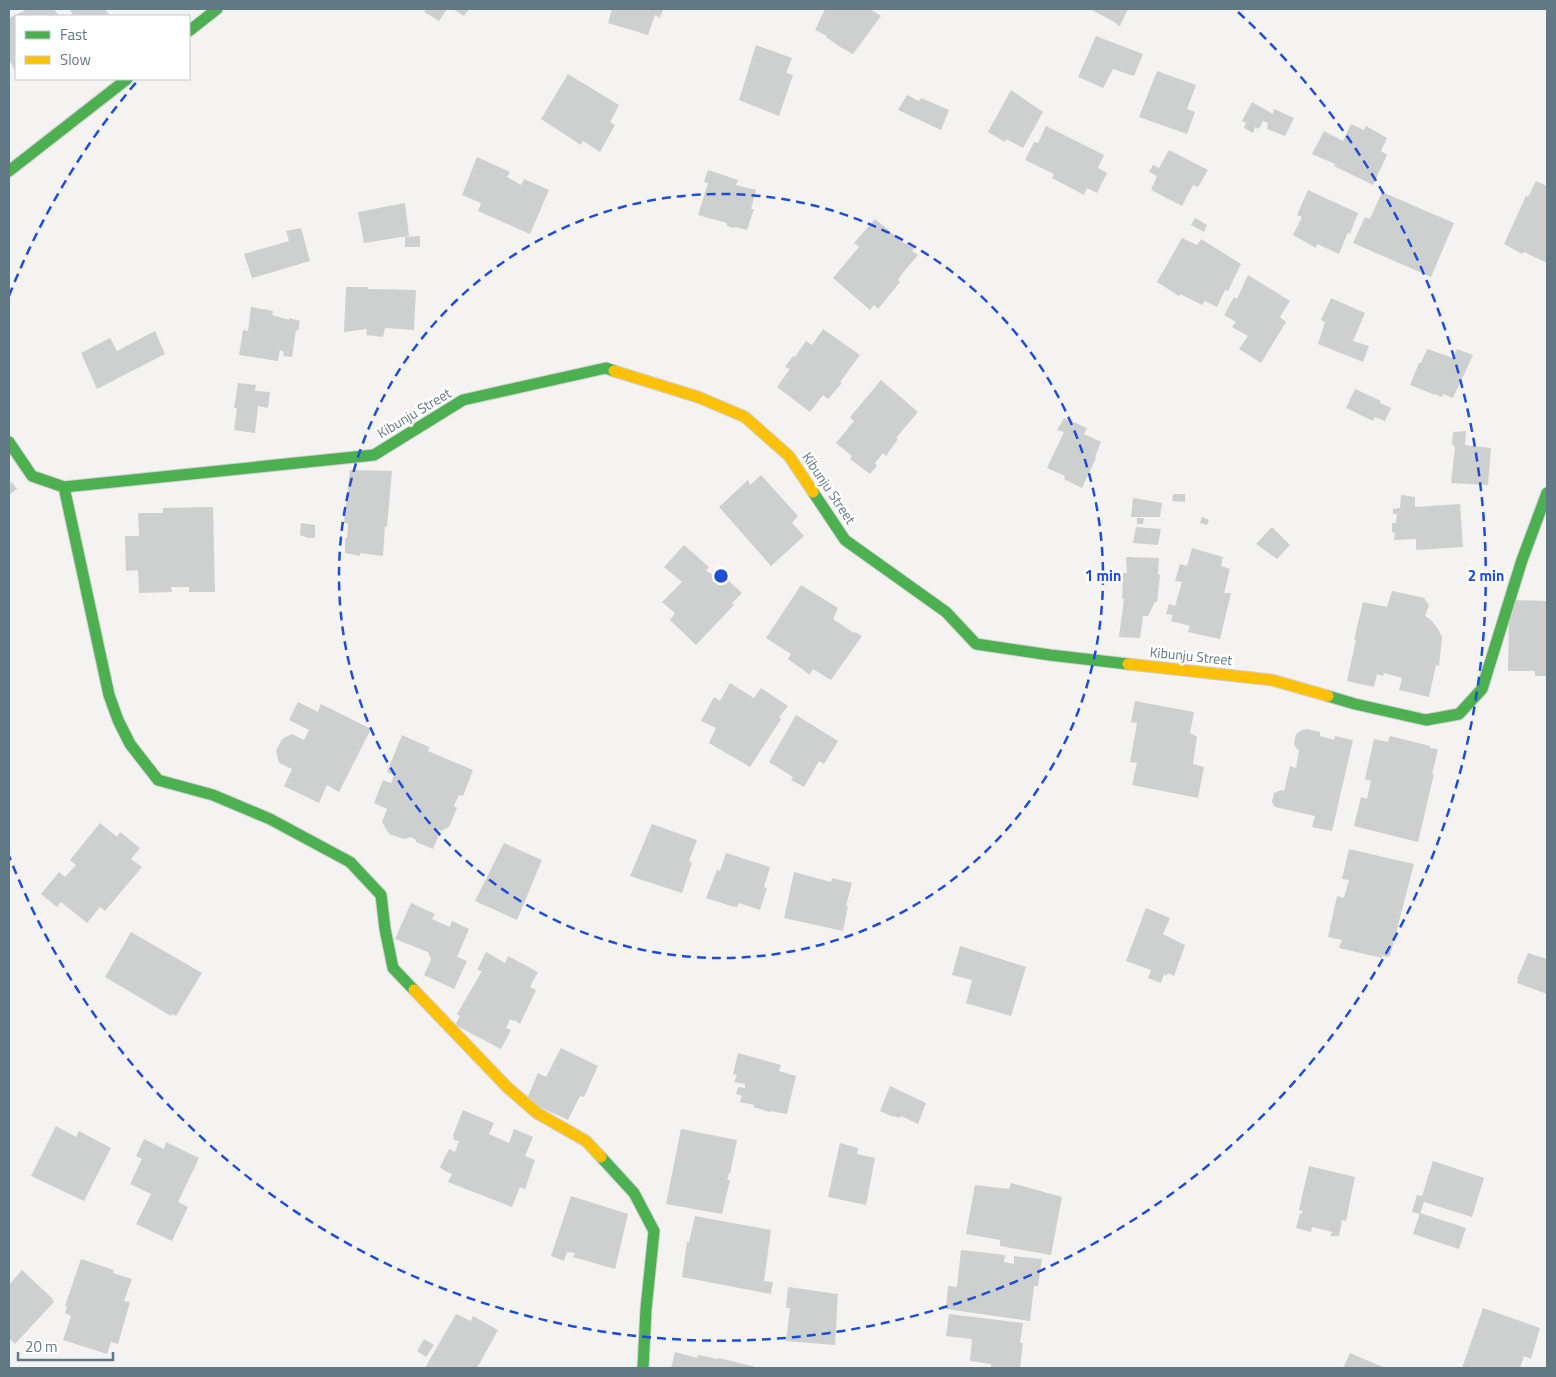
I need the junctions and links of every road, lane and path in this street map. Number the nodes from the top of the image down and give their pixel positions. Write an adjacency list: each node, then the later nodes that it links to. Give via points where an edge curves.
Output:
1 (217, 9): 2 (street)
2 (190, 30)
3 (126, 80): 4 (street)
4 (9, 171)
5 (9, 442): 6 (street, Kibunju Street, via 32,476)
6 (64, 487): 7 (street, Kibunju Street, via 374,455 463,400 606,368 698,397 745,417 789,456 845,540 946,612 976,644 1272,680 1426,720 1459,714 1482,689 1522,560); 8 (street, via 109,695 130,744 158,780 214,795 262,815 350,862 381,895 393,968 508,1088 537,1114 586,1141 634,1193 654,1231)
7 (1547, 493)
8 (643, 1368)

